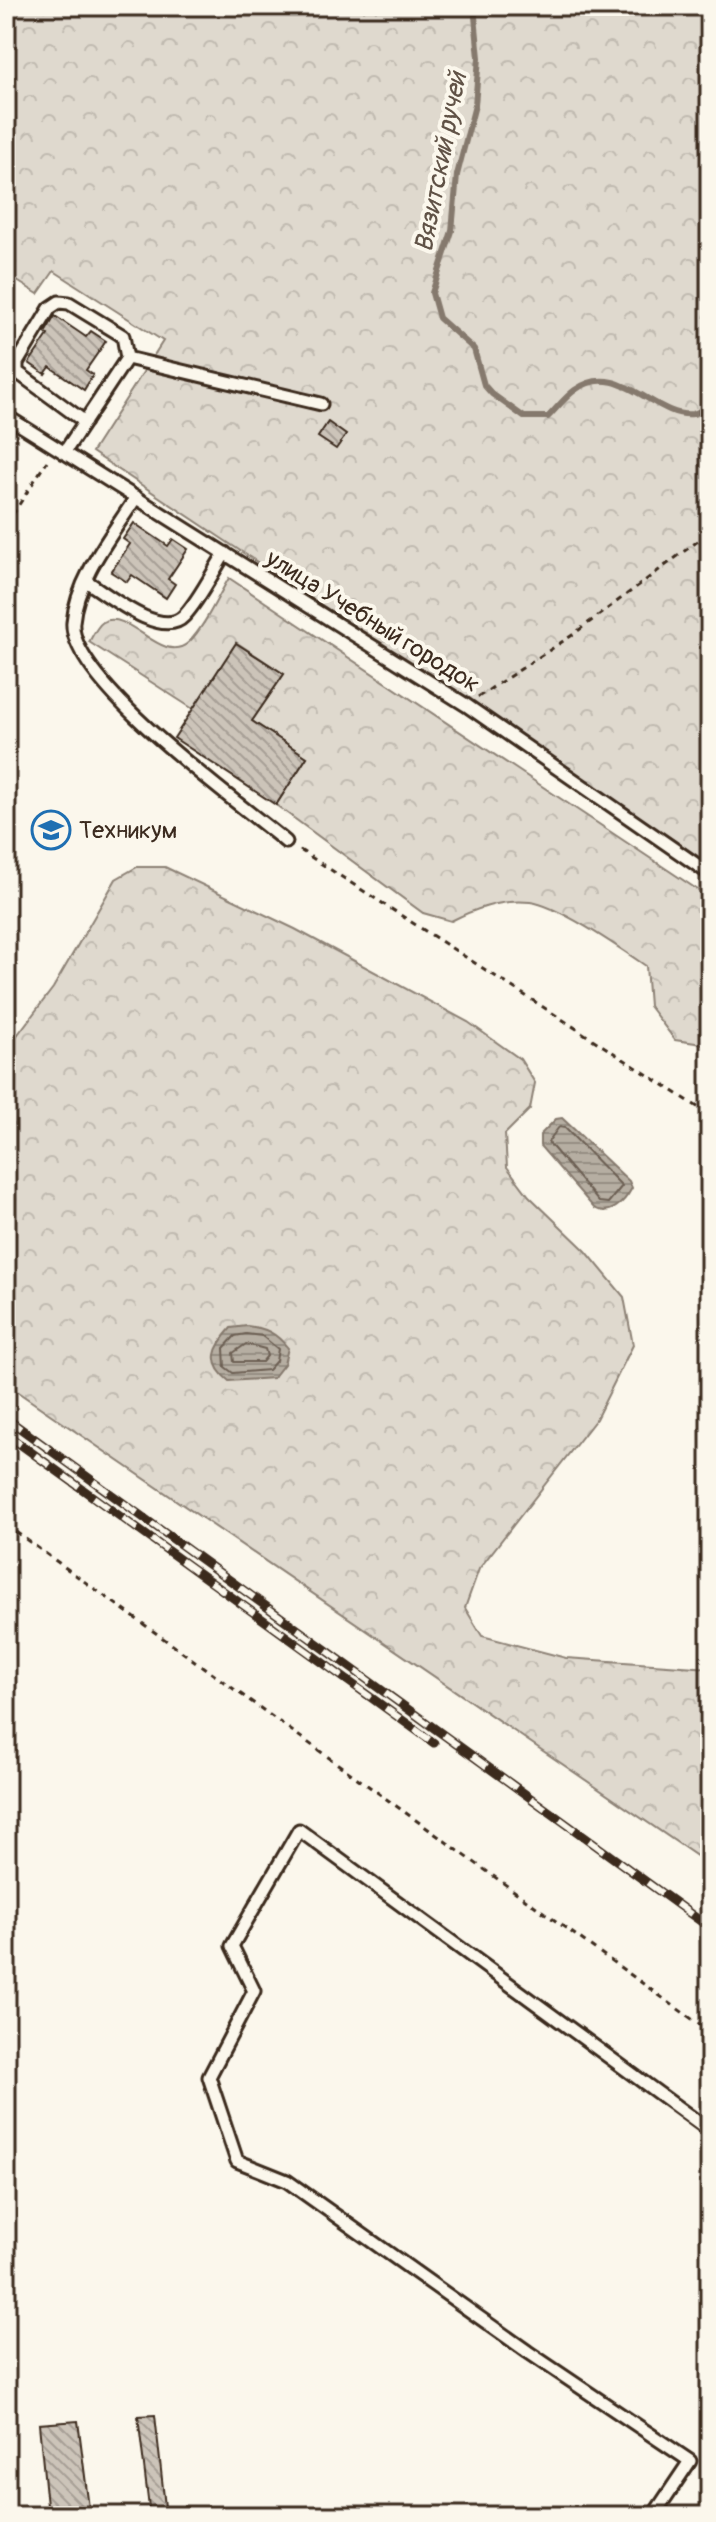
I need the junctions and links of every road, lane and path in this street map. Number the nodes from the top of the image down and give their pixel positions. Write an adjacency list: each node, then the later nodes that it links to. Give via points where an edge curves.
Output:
1 (127, 358): 2 (lane); 4 (lane); 4 (lane, via 123,336 69,303 50,308 17,363 17,372)
2 (321, 404)
3 (6, 416): 5 (lane, улица Учебный городок)
4 (85, 422): 5 (lane)
5 (60, 450): 6 (lane, улица Учебный городок); 7 (path)
6 (136, 497): 9 (lane, улица Учебный городок); 10 (lane)
7 (6, 525)
8 (710, 532): 11 (path, via 571,636)
9 (225, 553): 10 (lane, via 183,617 170,625 154,623); 11 (lane, улица Учебный городок)
10 (86, 581): 12 (lane, via 73,623 77,647 90,668 138,721)
11 (466, 705): 13 (lane, улица Учебный городок)
12 (286, 842): 14 (path)
13 (710, 874)
14 (710, 1115)
15 (6, 1525): 16 (path)
16 (710, 2032)
17 (710, 2131): 18 (lane, via 299,1830 232,1946 254,1991 209,2077 237,2161 287,2181 690,2461)
18 (653, 2516)

